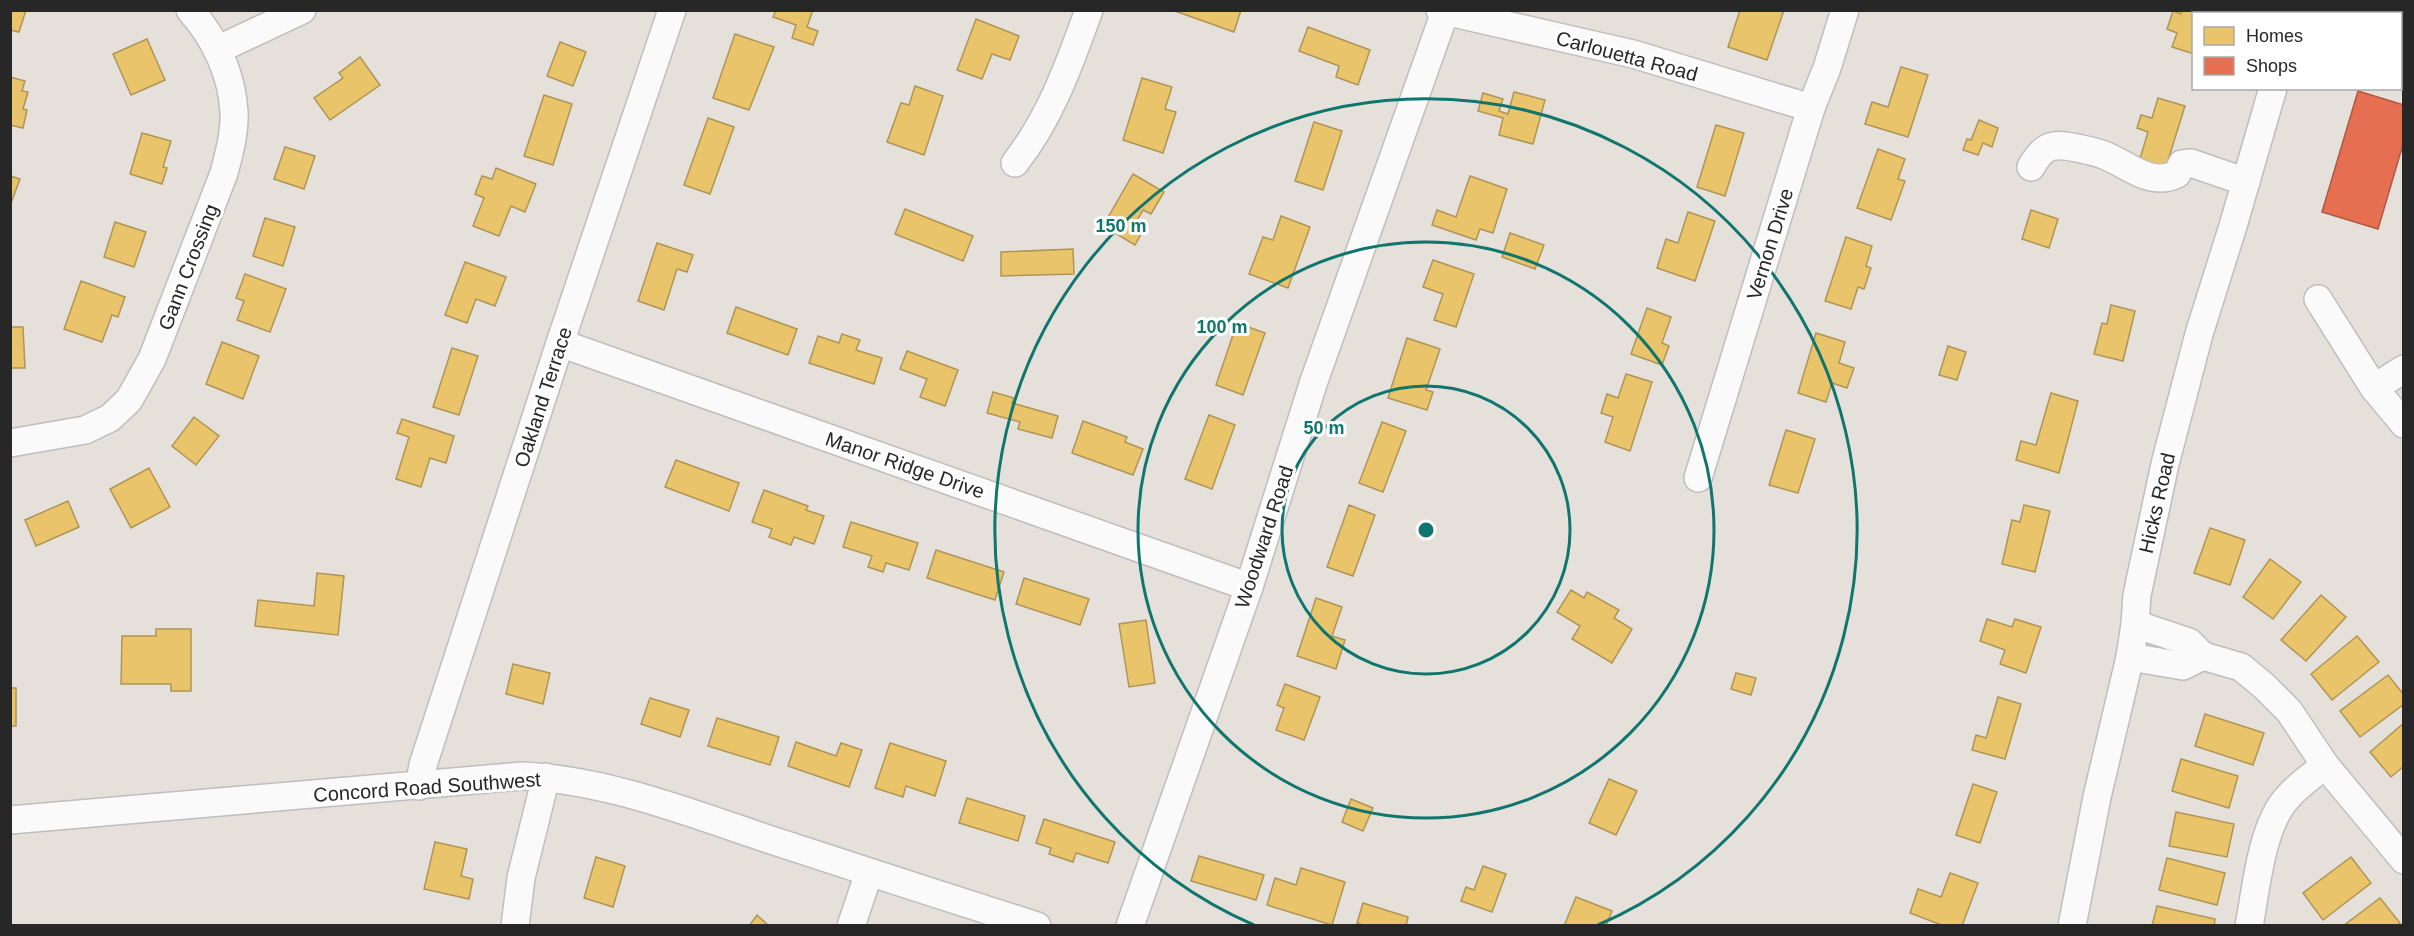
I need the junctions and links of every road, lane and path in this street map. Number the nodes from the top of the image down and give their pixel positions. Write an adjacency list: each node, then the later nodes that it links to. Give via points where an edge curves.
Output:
1 (190, 10): 7 (street, Gann Crossing)
2 (302, 10): 7 (street)
3 (672, 10): 14 (street, Oakland Terrace)
4 (1089, 10): 10 (street, via 1053,104)
5 (1845, 10): 9 (street, Vernon Drive)
6 (1443, 11): 9 (street, Carlouetta Road, via 1633,54); 20 (street, Woodward Road, via 1314,381)
7 (218, 50): 18 (street, Gann Crossing, via 227,70 234,113 224,173 140,382 129,400 110,418 85,430)
8 (2272, 90): 12 (street, Hicks Road)
9 (1811, 108): 19 (street, Vernon Drive)
10 (1014, 163)
11 (2031, 167): 12 (street, via 2047,148 2058,144 2104,155 2154,178 2168,178 2177,174 2182,164 2191,163)
12 (2246, 182): 21 (street, Hicks Road, via 2181,399 2137,594)
13 (2318, 299): 16 (street)
14 (560, 343): 20 (street, Manor Ridge Drive); 26 (street, Oakland Terrace)
15 (2403, 369): 16 (street)
16 (2374, 388): 17 (street)
17 (2403, 424)
18 (10, 443)
19 (1698, 478)
20 (1249, 587): 33 (street, Woodward Road)
21 (2135, 624): 22 (street, via 2189,642); 23 (street, Hicks Road)
22 (2203, 656): 23 (street, via 2183,666); 24 (street, via 2241,667 2264,686 2289,711)
23 (2130, 657): 34 (street, Hicks Road)
24 (2325, 765): 28 (street); 35 (street, via 2279,809 2266,840)
25 (546, 777): 26 (street, Concord Road Southwest); 29 (street, Concord Road Southwest, via 650,800); 30 (street, via 521,878)
26 (419, 786): 27 (street, Concord Road Southwest)
27 (10, 820)
28 (2403, 860)
29 (869, 873): 31 (street); 32 (street, Concord Road Southwest)
30 (515, 926)
31 (851, 926)
32 (1037, 926)
33 (1130, 926)
34 (2072, 926)
35 (2249, 926)

